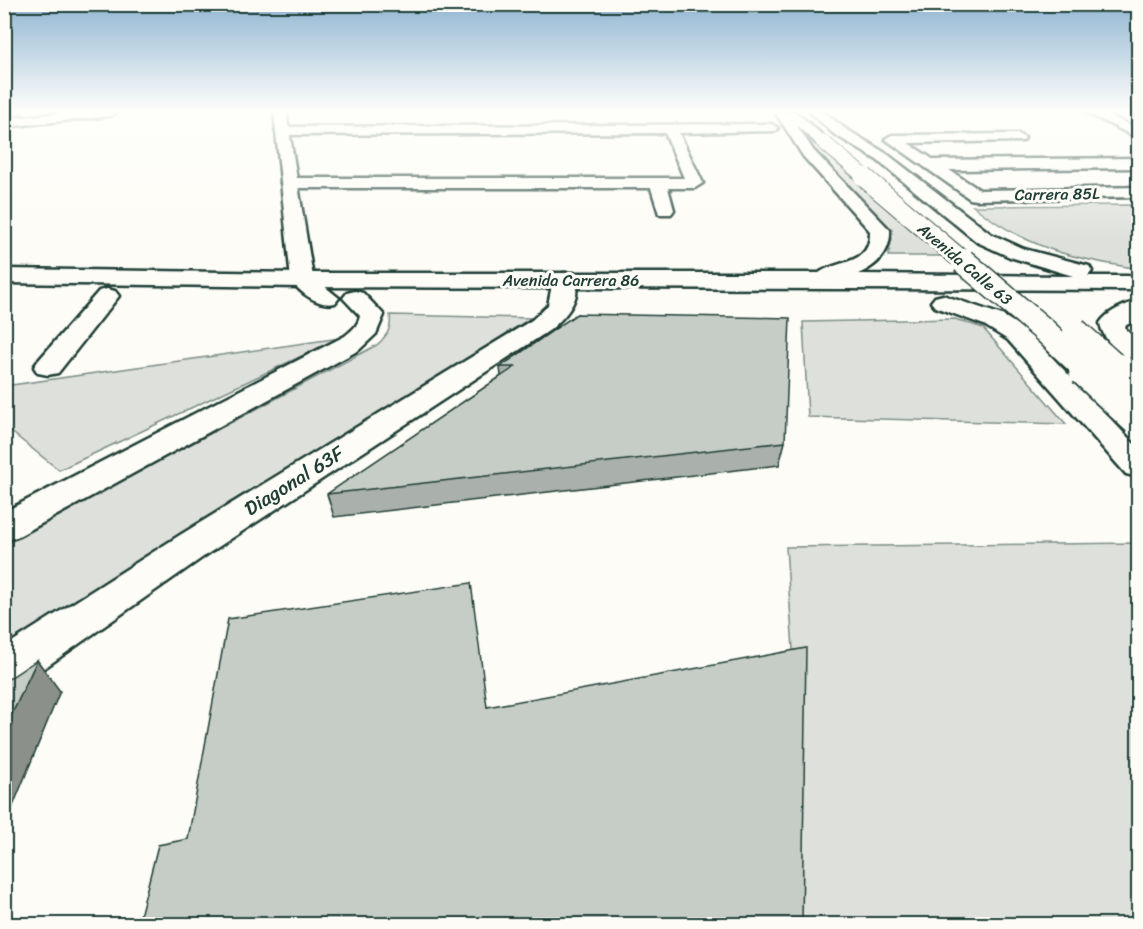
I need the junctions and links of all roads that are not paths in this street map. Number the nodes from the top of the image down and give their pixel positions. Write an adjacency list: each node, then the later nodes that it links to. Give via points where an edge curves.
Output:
1 (285, 155): 10 (main road)
2 (685, 155): 11 (main road, via 694,183)
3 (810, 155): 16 (main road, via 876,225 882,238 874,254 864,262)
4 (846, 155): 27 (main road, Avenida Calle 63, bridge, via 1045,331)
5 (849, 155): 26 (main road, Avenida Calle 63, bridge, via 1009,276)
6 (879, 155): 17 (main road, via 984,238 1044,261)
7 (917, 155): 9 (main road)
8 (1138, 164): 9 (main road)
9 (931, 165): 12 (main road, Carrera 85L, via 976,195)
10 (289, 183): 11 (main road); 15 (main road)
11 (658, 183): 13 (main road)
12 (1138, 192)
13 (665, 210)
14 (4, 276): 15 (main road, Avenida Carrera 86)
15 (302, 280): 18 (main road, Avenida Carrera 86); 21 (main road)
16 (810, 280): 17 (main road, Avenida Carrera 86); 18 (main road, Avenida Carrera 86)
17 (1138, 282)
18 (564, 290): 21 (main road, Avenida Carrera 86); 22 (main road, Avenida Carrera 86); 30 (main road, Diagonal 63F, via 557,312 541,325 193,545)
19 (4, 294): 20 (main road, Avenida Carrera 86)
20 (107, 296): 21 (main road, Avenida Carrera 86); 25 (main road)
21 (341, 298): 29 (main road, via 372,315 364,333 350,344)
22 (943, 302): 23 (main road, Avenida Carrera 86); 28 (main road, via 993,320 1017,335)
23 (1138, 306): 24 (main road, via 1112,323 1114,333)
24 (1138, 355)
25 (48, 367)
26 (1138, 386)
27 (1138, 420)
28 (1138, 467)
29 (4, 528)
30 (4, 671)

